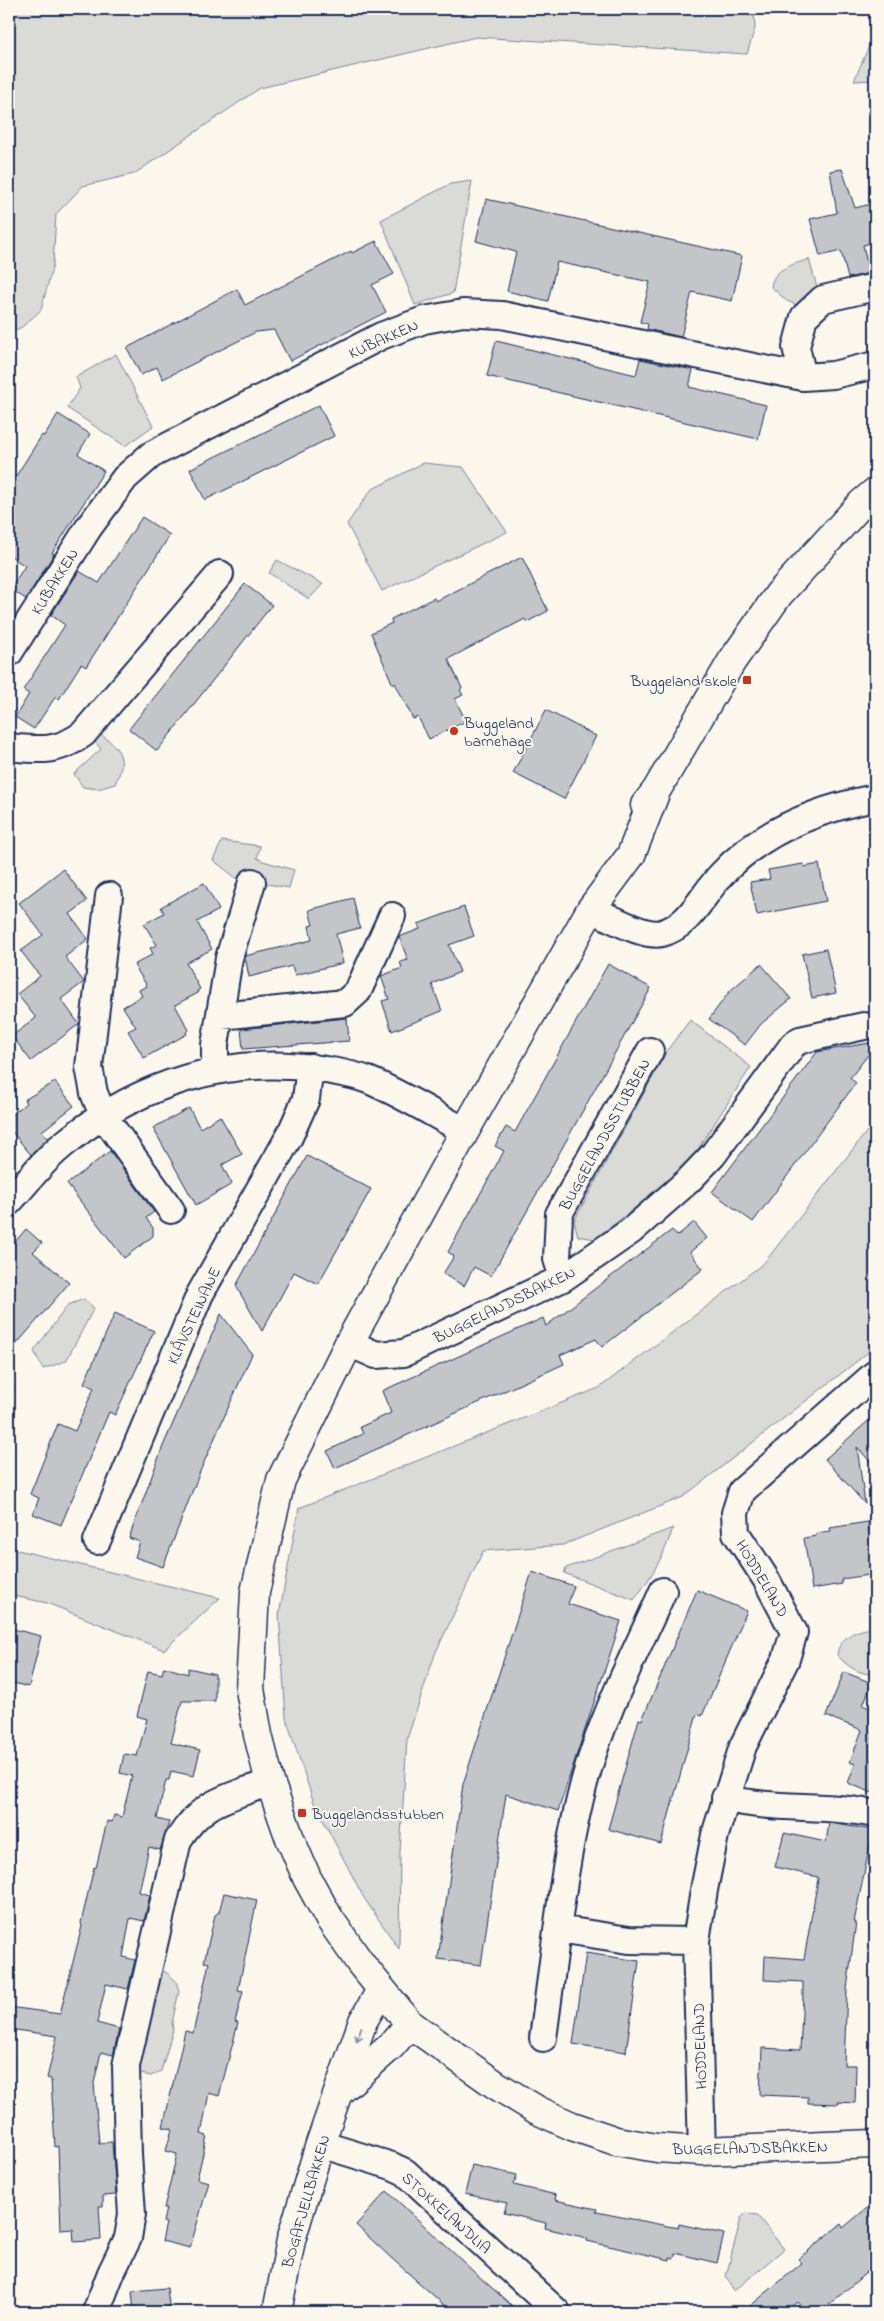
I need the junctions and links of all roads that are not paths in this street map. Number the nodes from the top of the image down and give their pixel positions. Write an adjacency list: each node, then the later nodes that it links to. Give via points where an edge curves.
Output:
1 (875, 287): 3 (street, via 823,299 804,317 796,346)
2 (875, 365): 3 (street, KUBAKKEN, via 833,375)
3 (803, 377): 6 (street, KUBAKKEN, via 502,315 462,313 424,320 381,336 151,455 125,478 89,527)
4 (875, 492): 11 (street, BUGGELANDSBAKKEN, via 779,594 732,661 656,791 630,855)
5 (220, 574): 7 (street, via 83,734 68,745 42,751)
6 (9, 653)
7 (9, 748)
8 (875, 798): 11 (street, via 817,812 785,827 744,854 720,875 682,924 661,934 638,930)
9 (252, 882): 13 (street, via 229,958)
10 (108, 896): 18 (street, via 89,1067 94,1093)
11 (591, 908): 19 (street, BUGGELANDSBAKKEN)
12 (392, 916): 13 (street, via 358,991 345,1003)
13 (221, 1016): 17 (street, via 215,1045)
14 (864, 1026): 22 (street, BUGGELANDSBAKKEN, via 800,1040 794,1045 713,1155 688,1181 631,1231)
15 (650, 1050): 22 (street, BUGGELANDSSTUBBEN, via 559,1214 557,1259)
16 (310, 1067): 17 (street, via 272,1064); 19 (street, via 369,1080); 25 (street, KLÅVSTEINANE, via 303,1107 200,1294)
17 (215, 1071): 18 (street, via 174,1081)
18 (104, 1115): 20 (street, via 68,1140); 21 (street)
19 (466, 1131): 23 (street, BUGGELANDSBAKKEN)
20 (9, 1202)
21 (171, 1210)
22 (563, 1278): 23 (street, BUGGELANDSBAKKEN, via 404,1353 376,1356)
23 (350, 1343): 27 (street, BUGGELANDSBAKKEN, via 281,1480 255,1592 250,1689)
24 (875, 1374): 28 (street, HODDELAND, via 742,1491 735,1513 736,1534 766,1579 794,1632 786,1659 743,1746)
25 (96, 1541)
26 (664, 1591): 30 (street, via 613,1702 586,1777 572,1837)
27 (270, 1782): 32 (street, BUGGELANDSBAKKEN, via 307,1878 329,1918); 39 (street, via 213,1803 190,1821 178,1840 126,2066 132,2214 128,2238)
28 (725, 1798): 29 (street, via 776,1806 848,1808); 31 (street, HODDELAND)
29 (875, 1814)
30 (558, 1929): 31 (street, via 629,1940); 34 (street)
31 (696, 1941): 38 (street, HODDELAND)
32 (381, 1990): 33 (street, BUGGELANDSBAKKEN); 35 (street, BOGAFJELLBAKKEN, one-way to 35, via 364,2021)
33 (410, 2024): 35 (street, BOGAFJELLBAKKEN, via 391,2046); 38 (street, BUGGELANDSBAKKEN, via 496,2085 572,2126 616,2141)
34 (543, 2038)
35 (340, 2091): 36 (street, BOGAFJELLBAKKEN)
36 (320, 2144): 40 (street, BOGAFJELLBAKKEN, via 291,2240); 41 (street, STOKKELANDLIA, via 405,2172)
37 (875, 2144): 38 (street, BUGGELANDSBAKKEN)
38 (702, 2151)
39 (96, 2312)
40 (277, 2312)
41 (557, 2312)

